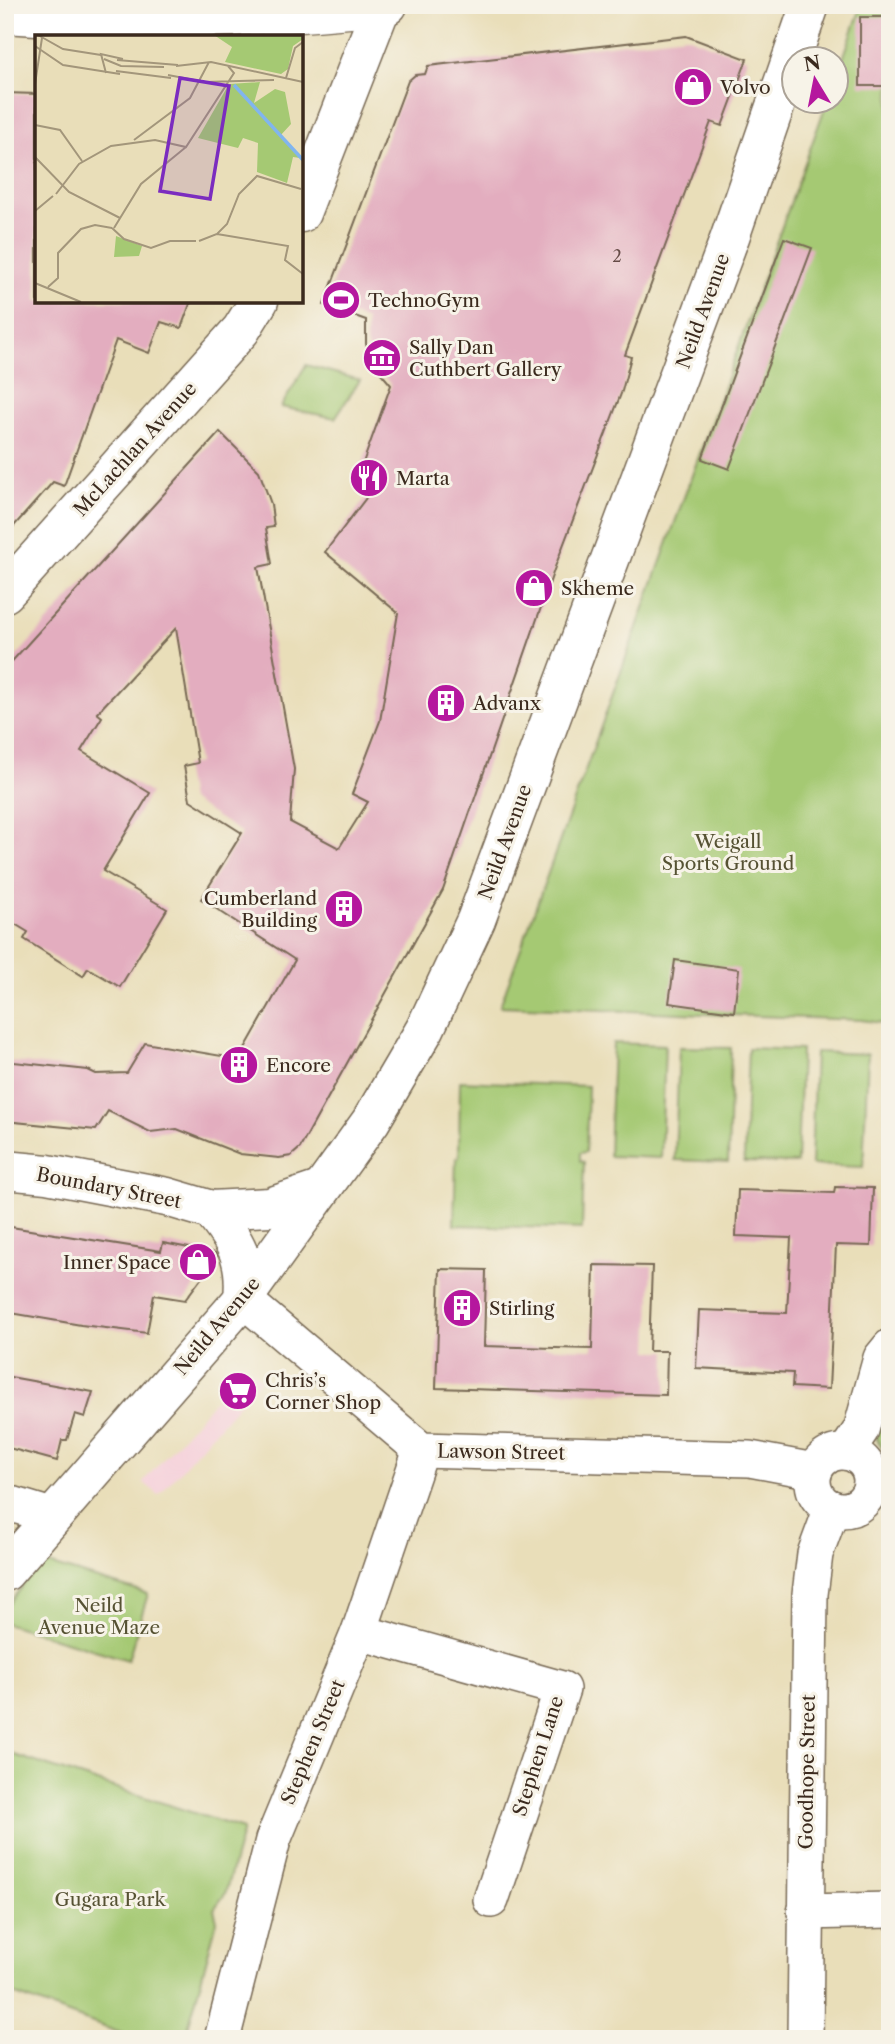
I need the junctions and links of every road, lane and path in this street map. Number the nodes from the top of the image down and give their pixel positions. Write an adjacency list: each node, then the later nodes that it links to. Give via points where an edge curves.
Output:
1 (388, 5): 3 (main road)
2 (810, 5): 9 (main road, Neild Avenue, via 730,237 477,920 425,1029 372,1121)
3 (382, 6): 4 (main road, via 256,15); 5 (main road)
4 (7, 14)
5 (303, 208)
6 (258, 303): 7 (main road, McLachlan Avenue, via 233,340)
7 (5, 593)
8 (5, 1170): 10 (main road, Boundary Street, via 47,1174)
9 (320, 1190): 10 (main road, Boundary Street, via 270,1207); 11 (main road, Neild Avenue)
10 (211, 1210): 11 (main road, via 239,1250 246,1276)
11 (243, 1299): 13 (street, Lawson Street); 19 (main road, Neild Avenue)
12 (890, 1347): 14 (street, via 881,1358 861,1430)
13 (421, 1450): 15 (street, Lawson Street, via 750,1459); 21 (street, Stephen Street)
14 (846, 1452): 15 (street, via 827,1456); 16 (street, via 863,1461)
15 (814, 1471): 18 (street, via 814,1489)
16 (880, 1490): 18 (street, via 855,1507)
17 (5, 1502): 19 (street)
18 (832, 1508): 24 (street, Goodhope Street, via 815,1554 810,1594)
19 (51, 1516): 20 (main road, Neild Avenue)
20 (5, 1572)
21 (359, 1632): 22 (street, Stephen Lane, via 562,1689); 25 (street, Stephen Street, via 273,1840)
22 (491, 1900)
23 (890, 1910): 24 (street)
24 (805, 1912): 26 (street, Goodhope Street)
25 (222, 2039)
26 (805, 2039)

